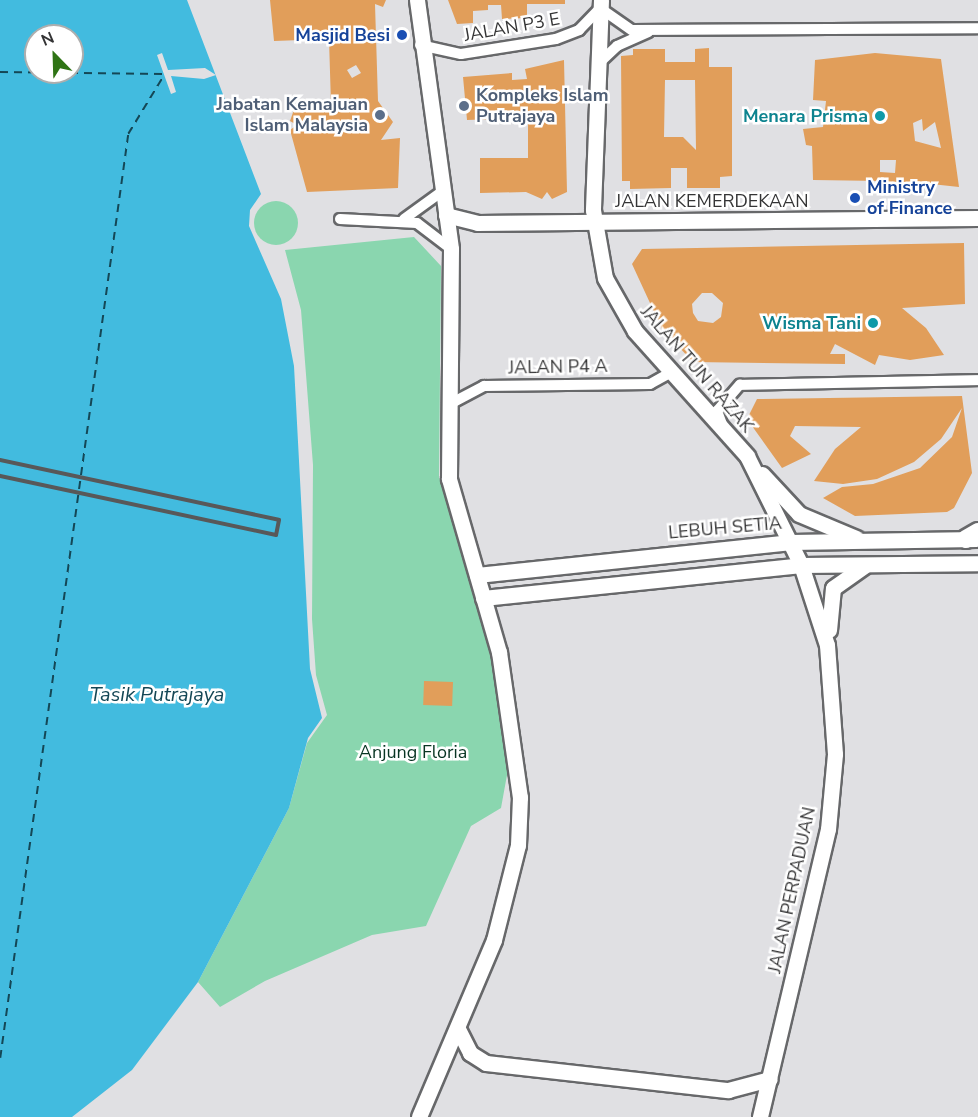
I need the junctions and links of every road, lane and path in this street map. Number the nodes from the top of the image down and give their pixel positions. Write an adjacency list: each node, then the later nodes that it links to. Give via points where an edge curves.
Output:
1 (417, 0): 5 (street)
2 (601, 4): 4 (street, via 624,28); 5 (street, JALAN P3 E, via 579,30 556,39 461,54); 6 (street, JALAN TUN RAZAK)
3 (978, 28): 4 (street)
4 (651, 30): 6 (street, via 616,46)
5 (420, 45): 7 (street)
6 (596, 67): 12 (street, JALAN TUN RAZAK)
7 (444, 190): 8 (street); 11 (street)
8 (446, 216): 12 (street, JALAN KEMERDEKAAN, via 477,223); 13 (street)
9 (978, 218): 12 (street, JALAN KEMERDEKAAN)
10 (340, 219): 11 (street)
11 (403, 219): 13 (street, via 428,227)
12 (594, 220): 14 (street, JALAN TUN RAZAK, via 612,296)
13 (451, 249): 16 (street)
14 (672, 372): 16 (street, JALAN P4 A, via 650,384 484,386); 17 (street, JALAN TUN RAZAK)
15 (978, 380): 17 (street, via 740,385 717,411)
16 (448, 405): 25 (street, via 449,479)
17 (725, 429): 18 (street, JALAN TUN RAZAK)
18 (747, 456): 20 (street, via 799,514); 21 (street, JALAN TUN RAZAK)
19 (974, 537): 20 (street, LEBUH SETIA)
20 (863, 540): 21 (street, LEBUH SETIA)
21 (791, 542): 24 (street, JALAN TUN RAZAK); 25 (street, LEBUH SETIA)
22 (978, 563): 23 (street)
23 (869, 564): 24 (street); 27 (street, via 833,588)
24 (801, 565): 26 (street); 27 (street, JALAN PERPADUAN)
25 (477, 575): 26 (street)
26 (483, 598): 28 (street, via 499,652 518,752 518,845 494,940)
27 (827, 645): 29 (street, JALAN PERPADUAN, via 835,754 828,830)
28 (458, 1029): 29 (street, via 470,1053 486,1064 728,1090); 30 (street)
29 (770, 1078): 31 (street, JALAN PERPADUAN)
30 (419, 1117)
31 (760, 1117)

